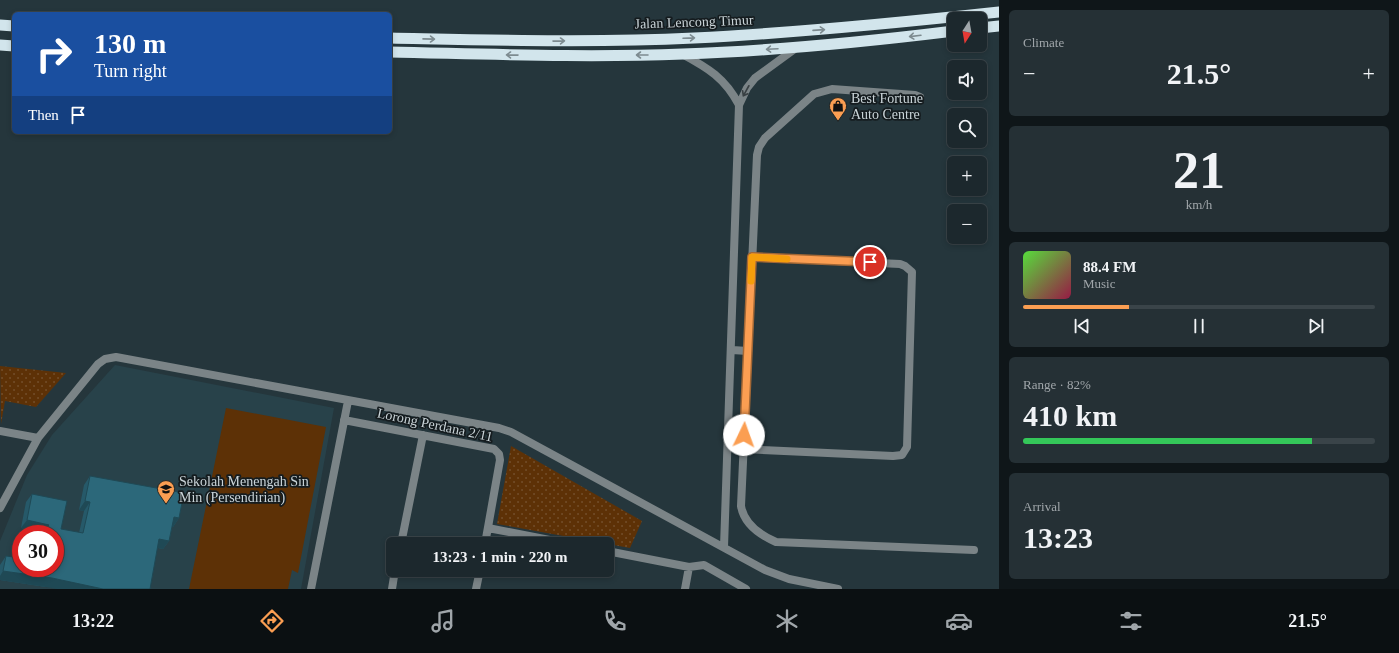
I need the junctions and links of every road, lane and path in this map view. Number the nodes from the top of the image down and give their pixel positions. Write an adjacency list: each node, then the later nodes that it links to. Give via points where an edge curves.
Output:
1 (999, 12): 7 (highway, Jalan Lencong Timur, one-way to 1, via 547,41 692,38 850,28)
2 (0, 25): 3 (highway)
3 (12, 26)
4 (999, 26): 5 (highway)
5 (987, 27)
6 (947, 32): 10 (highway, one-way to 10)
7 (392, 38)
8 (0, 45): 9 (highway)
9 (12, 46)
10 (796, 48): 12 (highway, one-way to 12); 14 (street, one-way to 14, via 755,78)
11 (392, 52): 12 (highway, one-way to 11)
12 (682, 54): 14 (street, via 718,76 731,90)
13 (920, 97): 15 (street, via 915,94 832,89 821,91 814,94 765,138 757,156)
14 (739, 105): 16 (street)
15 (752, 257): 17 (street); 23 (street, via 900,264 912,272 907,447 902,454 893,456)
16 (732, 350): 17 (street); 29 (street)
17 (748, 351): 23 (street)
18 (348, 401): 19 (street); 22 (street, via 110,357 98,364); 29 (street, via 511,432)
19 (344, 420): 21 (street, Lorong Perdana 2/11); 35 (street)
20 (0, 431): 22 (street)
21 (423, 435): 25 (street, Lorong Perdana 2/11, via 494,449 499,454); 26 (street)
22 (38, 438): 24 (street)
23 (743, 449): 30 (street, via 743,515 747,523 776,542)
24 (0, 508)
25 (488, 528): 27 (street, Lorong Perdana 2/11); 28 (street)
26 (402, 537)
27 (486, 537)
28 (534, 537)
29 (724, 547): 40 (street, via 776,576)
30 (974, 550)
31 (614, 552): 32 (street)
32 (689, 568): 38 (street); 39 (street, via 704,565)
33 (395, 577): 36 (street)
34 (479, 577): 37 (street)
35 (312, 589)
36 (392, 589)
37 (476, 589)
38 (685, 589)
39 (746, 589)
40 (838, 589)

